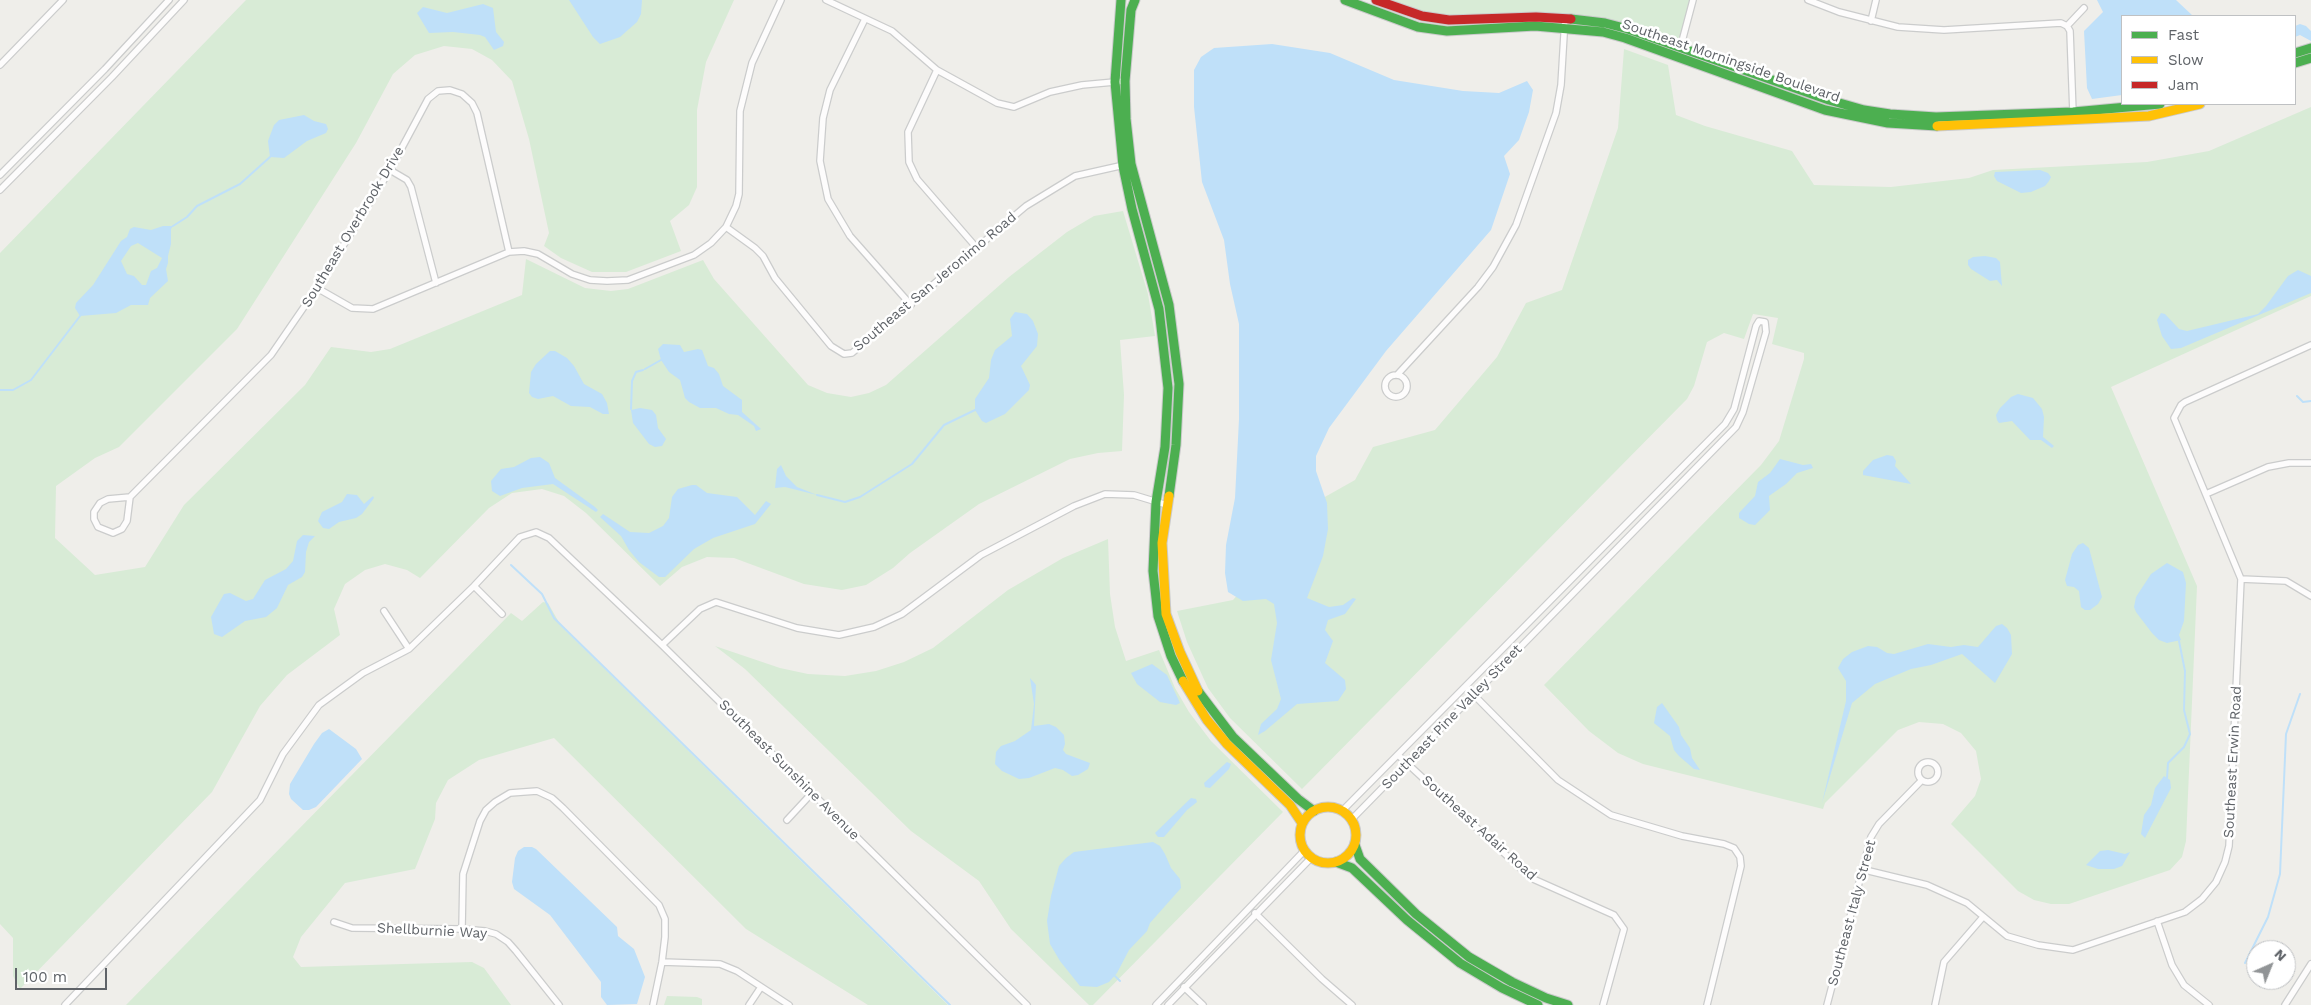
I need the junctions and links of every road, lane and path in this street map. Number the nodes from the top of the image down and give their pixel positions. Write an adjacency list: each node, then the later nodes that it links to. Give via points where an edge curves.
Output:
1 (62, 0): 27 (street)
2 (169, 0): 25 (street)
3 (184, 0): 28 (street)
4 (781, 0): 40 (street, via 752,63 740,111 739,194)
5 (826, 0): 15 (street)
6 (1121, 0): 30 (street)
7 (1135, 0): 30 (street)
8 (1345, 0): 20 (street, Southeast Morningside Boulevard, via 1418,27)
9 (1376, 0): 16 (street, Southeast Morningside Boulevard, via 1422,16)
10 (1693, 0): 22 (street)
11 (1808, 0): 17 (street)
12 (1876, 0): 17 (street)
13 (2084, 8): 18 (street)
14 (1565, 18): 16 (street, Southeast Morningside Boulevard, via 1536,16); 19 (street); 22 (street, Southeast Morningside Boulevard, via 1628,29)
15 (865, 19): 29 (street, via 892,31); 45 (street, via 830,90 823,118 820,161 828,199 850,236)
16 (1454, 20): 20 (street)
17 (1871, 21): 18 (street, via 1930,30)
18 (2067, 26): 33 (street, via 2070,31)
19 (1564, 28): 20 (street, Southeast Morningside Boulevard, via 1535,26); 22 (street, Southeast Morningside Boulevard, via 1603,32); 47 (street, via 1556,113 1516,225 1478,287)
20 (1453, 31)
21 (2311, 48): 23 (street)
22 (1679, 52): 33 (street, Southeast Morningside Boulevard, via 1783,89 1825,110 1934,126)
23 (2296, 53)
24 (2311, 58): 26 (street)
25 (112, 61): 28 (street); 34 (street)
26 (2296, 63)
27 (0, 65)
28 (120, 68): 35 (street)
29 (938, 70): 30 (street, via 996,103 1014,106 1050,92); 41 (street, via 908,132 909,162 917,179)
30 (1120, 82): 36 (street)
31 (2153, 105): 33 (street, Southeast Morningside Boulevard)
32 (2188, 106): 33 (street, Southeast Morningside Boulevard, via 2149,116)
33 (2073, 116)
34 (44, 130): 35 (street); 38 (street)
35 (52, 138): 39 (street)
36 (1127, 165): 41 (street, Southeast San Jeronimo Road, via 1075,176 1026,206); 53 (street, via 1132,209 1159,309 1168,388 1165,447); 54 (street, via 1169,305 1179,384 1176,445)
37 (390, 170): 42 (street, Southeast Overbrook Drive, via 428,99 438,91 462,94 477,113); 43 (street, via 411,187); 44 (street, Southeast Overbrook Drive)
38 (0, 175)
39 (0, 190)
40 (726, 227): 42 (street, via 711,243 694,254 628,280 590,280 556,266 538,254); 45 (street, Southeast San Jeronimo Road, via 764,256 775,278 796,306 831,346 844,354 862,346)
41 (976, 247): 45 (street, Southeast San Jeronimo Road)
42 (509, 252): 43 (street)
43 (436, 283): 44 (street, via 373,309 352,308)
44 (317, 288): 52 (street, Southeast Overbrook Drive, via 272,355)
45 (911, 305)
46 (2311, 345): 51 (street, Southeast Erwin Road, via 2181,405 2174,418)
47 (1397, 375)
48 (1702, 448): 49 (street); 49 (street, Southeast Pine Valley Street, via 1725,424 1734,409 1756,326 1762,320 1766,324 1766,332 1743,412 1736,427); 55 (street, Southeast Pine Valley Street)
49 (1710, 453): 56 (street, Southeast Pine Valley Street)
50 (2311, 464): 51 (street, via 2289,463 2268,467)
51 (2206, 494): 57 (street, Southeast Erwin Road)
52 (130, 497): 52 (street, via 100,503 94,512 98,527 113,533 122,529 127,520)
53 (1156, 502): 54 (street); 64 (street, via 1134,495 1106,494 1074,506 981,555 902,614 874,627 839,635 797,628 716,602 700,609); 76 (street, via 1153,571 1158,616 1171,656 1189,694 1207,720 1290,805)
54 (1167, 504): 72 (street, via 1162,543 1166,614 1198,691 1233,737 1298,800)
55 (1622, 528): 56 (street); 60 (street, Southeast Pine Valley Street)
56 (1630, 535): 63 (street, Southeast Pine Valley Street)
57 (2241, 579): 59 (street, via 2286,581); 86 (street, Southeast Erwin Road, via 2229,846 2216,882 2202,900 2185,912)
58 (474, 586): 62 (street); 64 (street, Southeast Sunshine Avenue, via 520,537 536,532 549,538); 65 (street)
59 (2311, 596)
60 (1545, 607): 63 (street); 66 (street, Southeast Pine Valley Street)
61 (384, 611): 65 (street)
62 (502, 614)
63 (1553, 614): 67 (street, Southeast Pine Valley Street)
64 (662, 645): 71 (street, Southeast Sunshine Avenue)
65 (409, 649): 96 (street, via 363,673 319,705 283,754 260,800)
66 (1466, 687): 67 (street); 68 (street, Southeast Pine Valley Street)
67 (1474, 695): 69 (street, Southeast Pine Valley Street); 109 (street, via 1558,780 1611,815 1734,848 1741,866)
68 (1398, 756): 69 (street, Southeast Adair Road); 73 (street, Southeast Pine Valley Street)
69 (1407, 764): 75 (street, Southeast Pine Valley Street); 108 (street, Southeast Adair Road, via 1531,878 1614,915 1624,929)
70 (1922, 780): 80 (street, Southeast Italy Street, via 1879,824 1871,837)
71 (812, 793): 74 (street); 101 (street, Southeast Sunshine Avenue)
72 (1314, 811): 73 (street, via 1328,807); 76 (street)
73 (1342, 811): 75 (street)
74 (787, 820)
75 (1351, 820): 77 (street, via 1355,828)
76 (1302, 823): 78 (street, via 1300,832)
77 (1354, 844): 79 (street, via 1350,852); 82 (street, via 1360,859)
78 (1308, 854): 79 (street, via 1327,864); 81 (street); 83 (street)
79 (1336, 862): 84 (street, via 1352,868)
80 (1861, 869): 85 (street, Southeast Erwin Road, via 1927,885 1967,903); 110 (street, Southeast Italy Street)
81 (1250, 908): 83 (street); 91 (street)
82 (1409, 908): 84 (street); 92 (street, via 1469,957)
83 (1256, 914): 94 (street); 105 (street)
84 (1402, 915): 95 (street, via 1460,963)
85 (1983, 917): 86 (street, Southeast Erwin Road, via 2007,936 2073,950); 111 (street, via 1944,962)
86 (2157, 921): 112 (street, via 2172,965 2184,985)
87 (334, 922): 88 (street, Shellburnie Way, via 352,928)
88 (462, 929): 89 (street, via 463,874 486,810 510,793 537,792 552,798 563,808 659,905 665,919); 97 (street, Shellburnie Way, via 496,934 508,942)
89 (662, 962): 93 (street, via 720,964); 98 (street)
90 (2311, 964): 113 (street)
91 (1179, 982): 94 (street); 102 (street)
92 (1512, 982): 95 (street); 107 (street)
93 (761, 987): 99 (street); 100 (street)
94 (1185, 988): 103 (street); 104 (street)
95 (1507, 990): 106 (street)
96 (65, 1005)
97 (559, 1005)
98 (652, 1005)
99 (749, 1005)
100 (790, 1005)
101 (1027, 1005)
102 (1156, 1005)
103 (1168, 1005)
104 (1203, 1005)
105 (1352, 1005)
106 (1538, 1005)
107 (1568, 1005)
108 (1603, 1005)
109 (1708, 1005)
110 (1827, 1005)
111 (1935, 1005)
112 (2209, 1005)
113 (2285, 1005)

